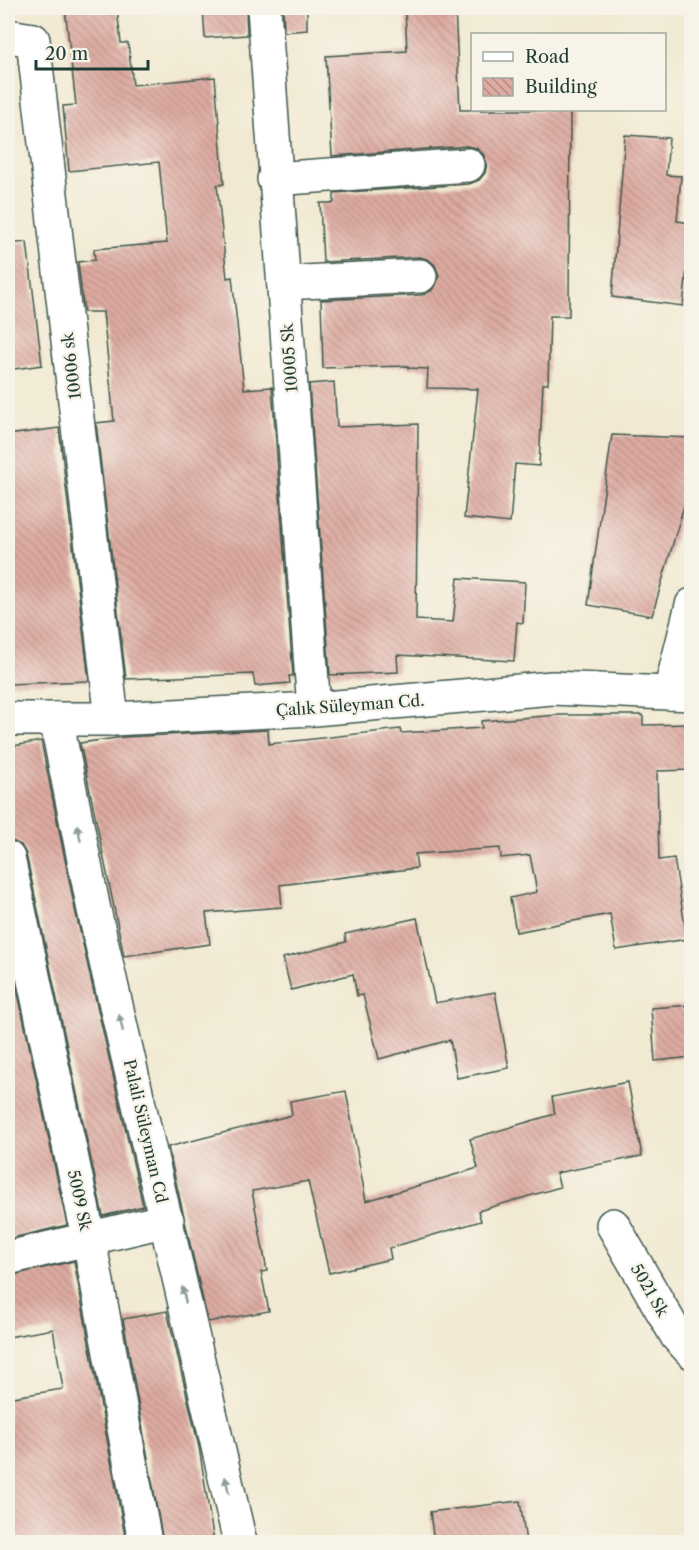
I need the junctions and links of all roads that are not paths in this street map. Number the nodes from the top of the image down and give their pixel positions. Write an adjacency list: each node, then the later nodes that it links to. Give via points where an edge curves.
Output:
1 (264, 8): 4 (street, 10005 Sk)
2 (8, 36): 11 (street, 10006 sk, via 33,40)
3 (468, 165): 4 (street)
4 (274, 179): 6 (street, 10005 Sk)
5 (420, 276): 6 (street)
6 (284, 283): 9 (street, 10005 Sk)
7 (692, 605): 8 (street)
8 (680, 693): 9 (street, Çalık Süleyman Cd., via 552,688)
9 (314, 709): 11 (street, Çalık Süleyman Cd.)
10 (56, 719): 11 (street, Çalık Süleyman Cd.); 12 (street, Çalık Süleyman Cd.); 14 (street, Palali Süleyman Cd, one-way to 10, via 94,910)
11 (112, 719)
12 (8, 720)
13 (8, 858): 16 (street, 5009 Sk)
14 (167, 1220): 16 (street); 20 (street, Palali Süleyman Cd, one-way to 14)
15 (613, 1225): 18 (street, 5021 Sk, via 677,1336)
16 (89, 1239): 17 (street); 19 (street, 5009 Sk)
17 (8, 1258)
18 (692, 1352)
19 (145, 1542)
20 (240, 1542)

